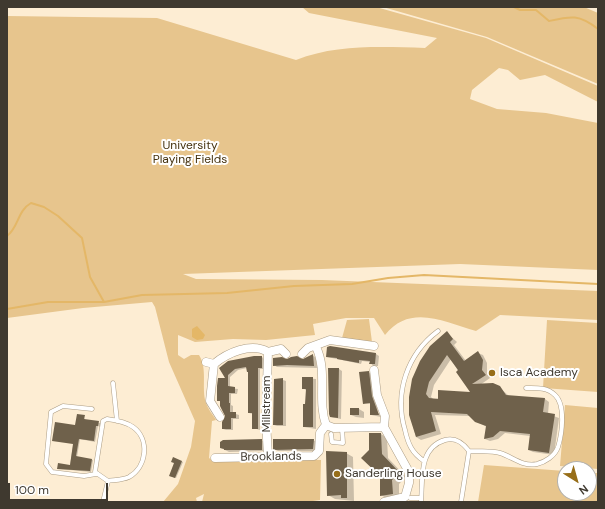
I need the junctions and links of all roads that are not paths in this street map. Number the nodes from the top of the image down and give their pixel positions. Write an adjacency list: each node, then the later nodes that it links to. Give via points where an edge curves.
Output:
1 (438, 331): 20 (lane, via 427,339 412,361 406,373 400,402 408,442 414,454)
2 (374, 346): 3 (street, via 335,340)
3 (316, 347): 6 (street, via 308,348); 13 (street, via 322,364 322,415)
4 (268, 352): 5 (street, via 281,349); 11 (street, via 260,348 233,352 210,363 210,401); 18 (street, Millstream)
5 (286, 354)
6 (302, 354)
7 (374, 370): 14 (street, via 377,395 385,416)
8 (113, 383): 12 (lane)
9 (526, 388): 17 (lane, via 545,389 555,394 563,409 558,448 554,454 536,464 527,464 499,453)
10 (92, 409): 21 (lane, via 63,406 51,412 46,464 52,472 61,475)
11 (220, 417)
12 (117, 421): 21 (lane, via 103,421); 22 (lane, via 128,424 138,431 143,442 144,457 134,474)
13 (326, 425): 15 (street, via 328,428); 18 (street, Brooklands, via 320,433 319,451 314,456)
14 (384, 427): 15 (street); 23 (street, via 408,472)
15 (342, 428): 16 (lane, via 343,443 332,442)
16 (331, 434)
17 (469, 451): 20 (lane, via 456,440 445,440 435,444); 27 (lane)
18 (268, 456): 19 (street, Brooklands)
19 (215, 458)
20 (424, 461): 24 (lane)
21 (96, 474): 22 (lane)
22 (108, 481): 25 (lane)
23 (408, 499): 24 (lane); 26 (street)
24 (421, 500)
25 (104, 502)
26 (384, 502)
27 (462, 502)

